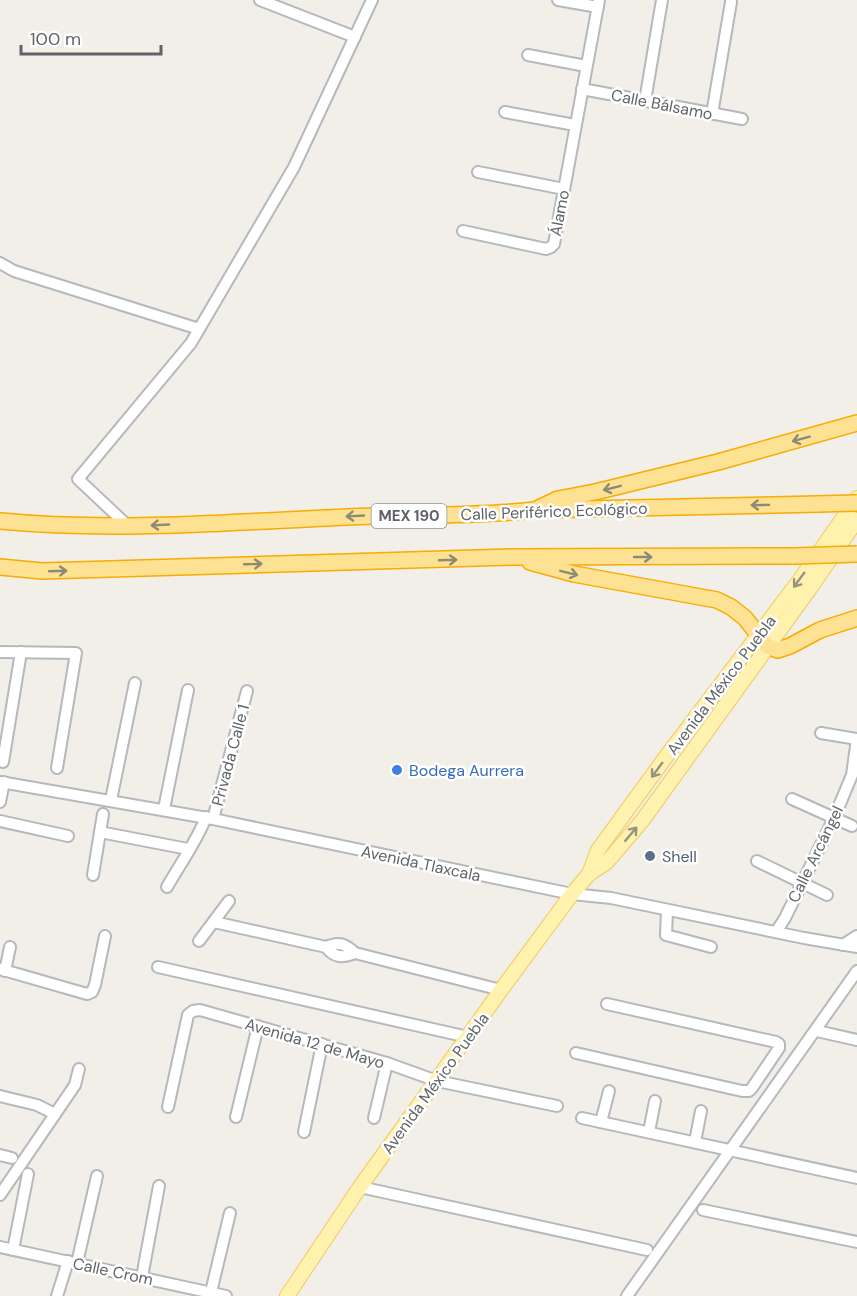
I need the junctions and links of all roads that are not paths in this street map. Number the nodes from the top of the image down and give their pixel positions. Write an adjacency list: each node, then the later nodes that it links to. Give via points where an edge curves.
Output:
1 (260, 0): 7 (street)
2 (372, 0): 7 (street)
3 (558, 0): 6 (street)
4 (662, 0): 11 (street)
5 (732, 2): 13 (street)
6 (598, 3): 9 (street, Álamo)
7 (355, 37): 20 (street, via 294,167)
8 (528, 55): 9 (street)
9 (586, 66): 10 (street, Álamo)
10 (582, 89): 11 (street, Calle Bálsamo); 15 (street, Álamo)
11 (645, 101): 13 (street, Calle Bálsamo)
12 (505, 112): 15 (street)
13 (712, 114): 14 (street, Calle Bálsamo)
14 (742, 119)
15 (575, 125): 17 (street, Álamo)
16 (478, 172): 17 (street)
17 (564, 189): 18 (street, Álamo, via 551,247)
18 (463, 231)
19 (0, 263): 20 (street, via 14,271)
20 (199, 329): 27 (street, via 78,478)
21 (857, 423): 24 (highway, one-way to 24, via 707,465 558,499)
22 (857, 498): 32 (main road, Avenida México Puebla, one-way to 32)
23 (857, 503): 24 (highway, Calle Periférico Ecológico / MEX 190, one-way to 24, bridge)
24 (535, 510): 27 (highway, Calle Periférico Ecológico / MEX 190, one-way to 27, via 493,515 365,516)
25 (857, 520): 32 (main road, Avenida México Puebla, via 811,587)
26 (0, 521): 27 (highway, Calle Periférico Ecológico / MEX 190)
27 (129, 527)
28 (857, 554): 29 (highway, one-way to 28, bridge)
29 (513, 557): 30 (highway, one-way to 29, via 42,571); 32 (highway, one-way to 32, via 574,574 717,600 745,618)
30 (0, 567)
31 (857, 618): 32 (highway, via 778,650)
32 (762, 641): 59 (main road, Avenida México Puebla, via 598,850 589,874)
33 (0, 652): 34 (street)
34 (21, 652): 39 (street); 42 (street, via 76,653)
35 (135, 683): 45 (street)
36 (188, 690): 46 (street)
37 (247, 691): 48 (street, Privada Calle 1)
38 (821, 733): 40 (street)
39 (4, 738): 41 (street)
40 (857, 739): 49 (street, Calle Arcángel, via 852,775)
41 (3, 762)
42 (57, 768)
43 (1, 790): 45 (street, Avenida Tlaxcala)
44 (792, 799): 49 (street)
45 (111, 800): 46 (street, Avenida Tlaxcala)
46 (164, 809): 48 (street, Avenida Tlaxcala)
47 (103, 814): 52 (street)
48 (210, 818): 54 (street, Privada Calle 1); 59 (street, Avenida Tlaxcala)
49 (834, 818): 51 (street); 57 (street, Calle Arcángel)
50 (0, 821): 53 (street)
51 (852, 826)
52 (100, 832): 54 (street); 56 (street)
53 (68, 836)
54 (188, 849): 58 (street, Privada Calle 1)
55 (757, 861): 57 (street)
56 (93, 875)
57 (801, 883): 60 (street); 64 (street, Calle Arcángel)
58 (167, 887)
59 (572, 894): 62 (street, Avenida Tlaxcala); 75 (main road, Avenida México Puebla)
60 (827, 895)
61 (229, 901): 63 (street)
62 (667, 910): 64 (street, Avenida Tlaxcala); 70 (street, via 666,935)
63 (214, 922): 67 (street); 75 (street, via 326,947 339,957 355,953)
64 (776, 932): 68 (street, Avenida Tlaxcala)
65 (105, 936): 73 (street, via 95,985 87,994)
66 (857, 936): 68 (street)
67 (199, 941)
68 (843, 945): 71 (street, Avenida Tlaxcala)
69 (10, 947): 73 (street)
70 (711, 947)
71 (857, 947)
72 (158, 967): 79 (street)
73 (2, 970)
74 (855, 974): 78 (street)
75 (501, 990): 79 (main road, Avenida México Puebla)
76 (607, 1004): 84 (street, via 776,1042 779,1048)
77 (258, 1026): 81 (street, Avenida 12 de Mayo); 92 (street, Avenida 12 de Mayo, via 200,1010 188,1015); 95 (street)
78 (817, 1030): 80 (street); 86 (street)
79 (468, 1037): 87 (main road, Avenida México Puebla)
80 (857, 1040)
81 (322, 1044): 83 (street, Avenida 12 de Mayo); 99 (street)
82 (576, 1053): 84 (street, via 742,1092 752,1088)
83 (387, 1062): 87 (street, Avenida 12 de Mayo); 96 (street)
84 (767, 1066): 86 (street)
85 (79, 1069): 94 (street, via 75,1085)
86 (783, 1076): 102 (street)
87 (437, 1080): 91 (street, Avenida 12 de Mayo); 109 (main road, Avenida México Puebla)
88 (609, 1091): 98 (street)
89 (0, 1096): 94 (street, via 37,1105)
90 (655, 1101): 100 (street)
91 (557, 1106)
92 (168, 1107)
93 (701, 1111): 101 (street)
94 (54, 1114): 110 (street)
95 (237, 1116)
96 (375, 1118)
97 (582, 1118): 98 (street)
98 (601, 1122): 100 (street)
99 (304, 1132)
100 (649, 1132): 101 (street)
101 (695, 1142): 102 (street)
102 (732, 1150): 107 (street); 123 (street)
103 (0, 1155): 104 (street)
104 (12, 1158)
105 (28, 1174): 115 (street)
106 (97, 1176): 117 (street)
107 (857, 1179)
108 (159, 1186): 118 (street)
109 (360, 1187): 116 (street); 122 (main road, Avenida México Puebla)
110 (0, 1195)
111 (703, 1210): 113 (street)
112 (230, 1213): 119 (street)
113 (857, 1242)
114 (0, 1247): 115 (street, Calle Crom)
115 (13, 1250): 117 (street, Calle Crom)
116 (648, 1250)
117 (72, 1262): 118 (street, Calle Crom); 120 (street)
118 (142, 1277): 119 (street, Calle Crom)
119 (211, 1293): 121 (street, Calle Crom)
120 (57, 1296)
121 (226, 1296)
122 (286, 1296)
123 (627, 1296)

